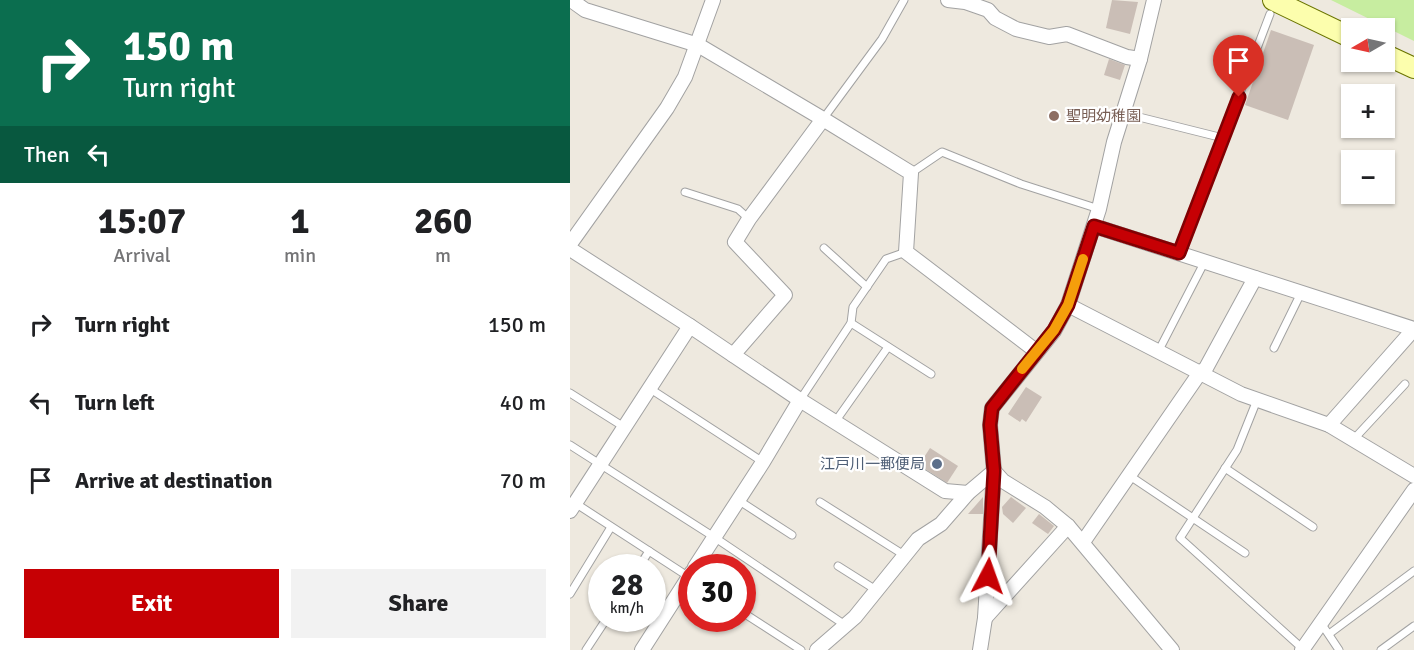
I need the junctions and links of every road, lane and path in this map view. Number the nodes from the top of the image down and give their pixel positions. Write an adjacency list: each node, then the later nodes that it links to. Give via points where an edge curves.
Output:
1 (571, 0): 9 (street, via 585,10)
2 (713, 0): 9 (street)
3 (904, 0): 14 (lane, via 882,39)
4 (948, 0): 6 (street)
5 (1154, 0): 10 (street)
6 (966, 1): 10 (street, via 1016,29 1049,37 1067,34)
7 (1271, 7): 8 (main road); 15 (lane)
8 (1341, 34)
9 (698, 45): 14 (street); 21 (street, via 667,108)
10 (1140, 59): 13 (street)
11 (1395, 59): 12 (main road)
12 (1414, 68)
13 (1123, 113): 15 (lane); 18 (street)
14 (823, 119): 16 (street); 19 (street)
15 (1223, 138): 25 (lane)
16 (911, 173): 18 (lane, via 942,152 1021,184); 24 (street)
17 (685, 192): 19 (lane, via 738,209)
18 (1099, 209): 20 (street)
19 (750, 219): 38 (street, via 735,243 785,295)
20 (1094, 226): 25 (street); 30 (street)
21 (570, 244)
22 (824, 248): 28 (lane)
23 (570, 249): 32 (street)
24 (906, 252): 28 (lane, via 886,259); 36 (street)
25 (1179, 253): 26 (street)
26 (1205, 261): 27 (street); 37 (lane)
27 (1255, 278): 29 (street); 40 (street, via 1206,368)
28 (867, 287): 31 (lane, via 853,306)
29 (1301, 293): 33 (street); 35 (lane)
30 (1068, 305): 36 (street); 37 (street)
31 (851, 323): 34 (lane); 44 (lane)
32 (690, 326): 38 (street); 42 (street)
33 (1414, 329): 47 (street)
34 (888, 347): 39 (lane); 46 (lane)
35 (1274, 348)
36 (1036, 351): 54 (street, via 992,408)
37 (1158, 352): 40 (street)
38 (733, 355): 44 (street)
39 (931, 374)
40 (1199, 374): 45 (street); 55 (street)
41 (1405, 384): 49 (lane)
42 (650, 388): 48 (street); 51 (lane)
43 (570, 393): 48 (lane)
44 (800, 400): 46 (street); 51 (street)
45 (1257, 400): 47 (street); 53 (lane, via 1237,450)
46 (835, 422): 58 (street, via 945,491)
47 (1329, 425): 49 (street)
48 (624, 428): 52 (street)
49 (1353, 440): 56 (street)
50 (570, 445): 52 (lane)
51 (763, 462): 59 (street)
52 (600, 464): 61 (street); 67 (lane)
53 (1225, 468): 62 (lane); 65 (lane)
54 (994, 471): 58 (street); 63 (street); 79 (street)
55 (1130, 476): 62 (lane); 68 (street)
56 (1414, 476)
57 (1414, 490): 83 (street)
58 (968, 494): 72 (street, via 941,524 918,539)
59 (738, 500): 66 (lane); 67 (street)
60 (820, 502): 72 (lane)
61 (572, 505): 64 (lane)
62 (1193, 517): 70 (lane); 85 (lane, via 1180,538)
63 (1068, 526): 68 (street); 79 (street)
64 (611, 527): 69 (lane); 77 (lane)
65 (1313, 527)
66 (792, 535)
67 (714, 537): 71 (street); 81 (lane)
68 (1083, 542): 91 (street)
69 (649, 552): 74 (lane)
70 (1245, 553)
71 (703, 554)
72 (904, 555): 76 (street)
73 (838, 566): 76 (lane)
74 (678, 567)
75 (1414, 571): 83 (lane)
76 (876, 590): 81 (street)
77 (570, 594)
78 (678, 594): 87 (street)
79 (985, 618): 90 (street)
80 (756, 621): 88 (lane)
81 (845, 625): 89 (street)
82 (1414, 626): 93 (lane)
83 (1325, 628): 85 (street); 92 (lane)
84 (598, 632): 86 (lane)
85 (1303, 649)
86 (586, 650)
87 (642, 650)
88 (801, 650)
89 (818, 650)
90 (980, 650)
91 (1172, 650)
92 (1339, 650)
93 (1381, 650)

